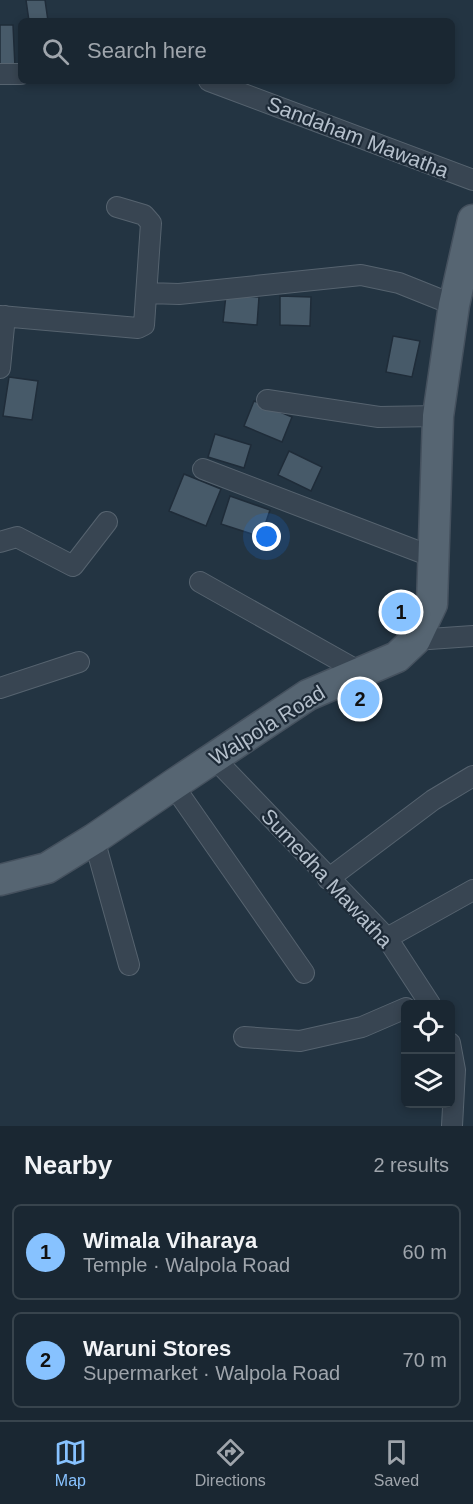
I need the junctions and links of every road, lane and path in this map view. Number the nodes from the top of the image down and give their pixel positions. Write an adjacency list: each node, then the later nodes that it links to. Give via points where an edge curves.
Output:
1 (0, 74): 2 (street)
2 (18, 74)
3 (217, 84): 4 (street, Sandaham Mawatha)
4 (473, 180)
5 (117, 207): 8 (street, via 144,215 151,223)
6 (473, 220): 7 (main road, Walpola Road)
7 (468, 272): 9 (main road, Walpola Road)
8 (147, 292): 9 (street, via 179,294 361,275 399,283); 10 (street, via 144,324 138,328)
9 (454, 305): 13 (main road, Walpola Road)
10 (2, 316): 11 (street)
11 (0, 368)
12 (267, 400): 13 (street, via 379,417)
13 (438, 416): 17 (main road, Walpola Road)
14 (203, 469): 17 (street)
15 (107, 522): 16 (street, via 73,566 17,537)
16 (0, 542)
17 (433, 557): 20 (main road, Walpola Road, via 432,604)
18 (200, 582): 22 (street)
19 (473, 636): 20 (street)
20 (415, 640): 22 (main road, Walpola Road, via 397,657)
21 (79, 662): 23 (street)
22 (360, 672): 24 (main road, Walpola Road, via 308,695)
23 (0, 688)
24 (214, 758): 26 (main road, Walpola Road); 28 (street, Sumedha Mawatha)
25 (473, 776): 28 (street, via 433,800)
26 (172, 784): 27 (main road, Walpola Road); 33 (street)
27 (94, 839): 29 (main road, Walpola Road, via 47,868); 32 (street)
28 (328, 879): 31 (street, Sumedha Mawatha)
29 (0, 880)
30 (473, 891): 31 (street)
31 (387, 938): 34 (street, Sumedha Mawatha)
32 (129, 965)
33 (304, 973)
34 (422, 1000)
35 (401, 1010): 36 (street, via 362,1027 300,1041)
36 (244, 1037)
37 (452, 1054): 38 (street)
38 (452, 1126)

